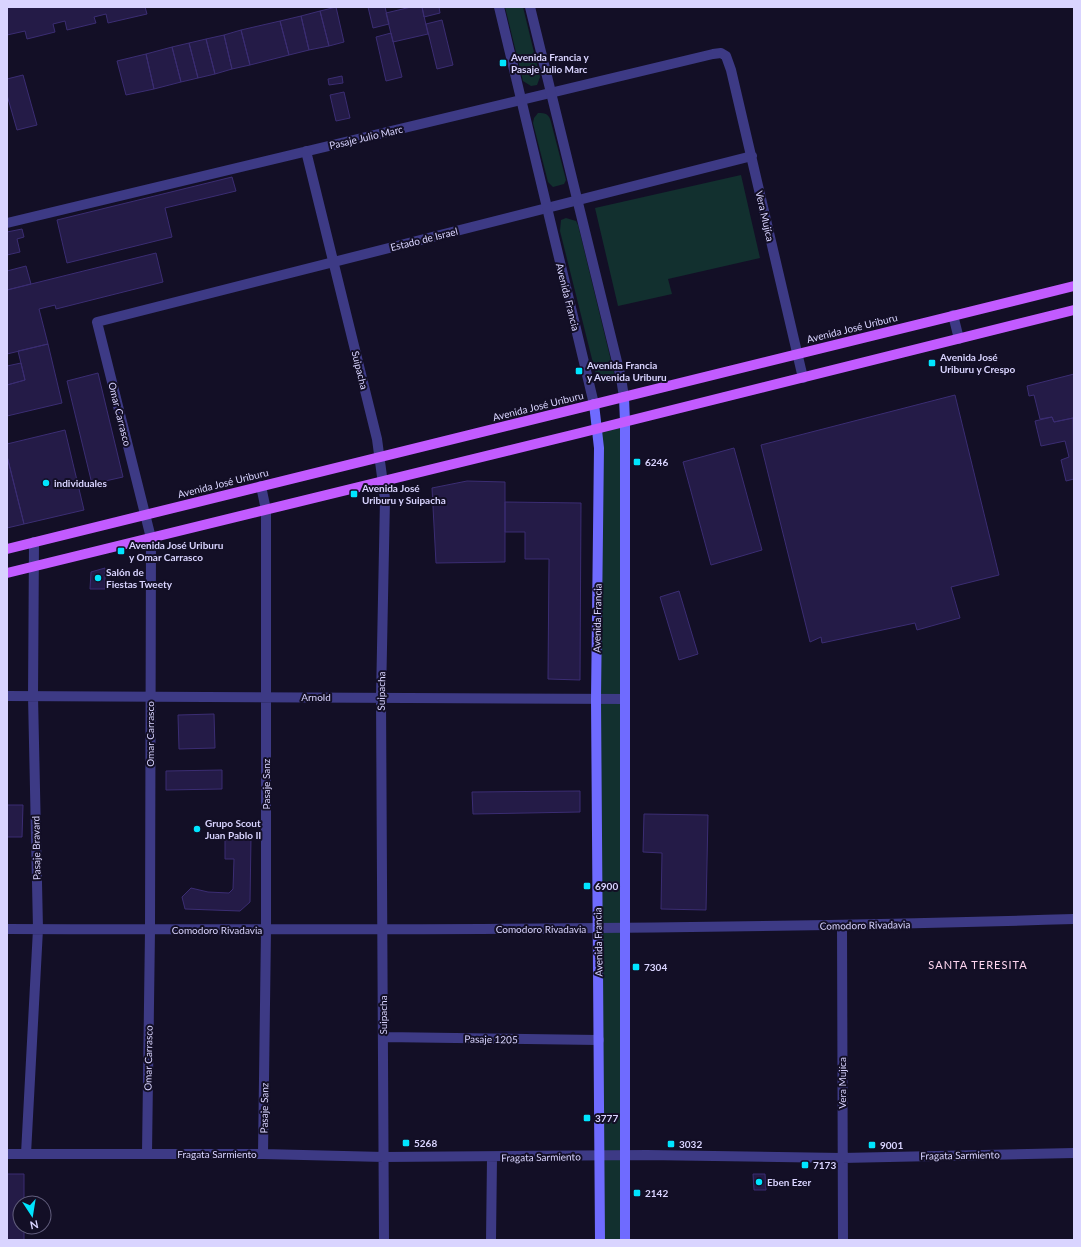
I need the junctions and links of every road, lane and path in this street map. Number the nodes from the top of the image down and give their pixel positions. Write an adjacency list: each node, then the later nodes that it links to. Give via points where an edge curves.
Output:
1 (499, 7): 5 (street, Avenida Francia)
2 (530, 7): 4 (street)
3 (726, 56): 4 (street, Pasaje Julio Marc, via 713,54); 7 (street, Vera Mujíca, via 730,63)
4 (550, 93): 5 (street, Pasaje Julio Marc); 8 (street)
5 (520, 100): 6 (street, Pasaje Julio Marc); 9 (street, Avenida Francia)
6 (306, 151): 10 (street, Pasaje Julio Marc); 11 (street, Suipacha)
7 (752, 156): 8 (street, Estado de Israel); 17 (street, Vera Mujíca)
8 (577, 201): 9 (street, Estado de Israel); 19 (street)
9 (546, 208): 11 (street, Estado de Israel); 20 (street, Avenida Francia)
10 (7, 223)
11 (333, 262): 15 (street, Estado de Israel); 23 (street, Suipacha, via 377,439)
12 (1074, 286): 14 (main road, Avenida José Uriburu)
13 (1074, 310): 16 (main road)
14 (953, 315): 16 (street); 17 (main road, Avenida José Uriburu)
15 (97, 322): 27 (street, Omar Carrasco)
16 (959, 339): 18 (main road)
17 (797, 354): 18 (street, Vera Mujíca); 19 (main road, Avenida José Uriburu)
18 (803, 378): 21 (main road)
19 (624, 397): 20 (main road, Avenida José Uriburu); 21 (main road)
20 (594, 404): 22 (main road, Avenida Francia); 23 (main road, Avenida José Uriburu)
21 (625, 422): 22 (main road); 39 (main road)
22 (598, 429): 24 (main road); 38 (main road, Avenida Francia, via 600,448)
23 (379, 457): 24 (street, Suipacha); 25 (main road, Avenida José Uriburu)
24 (382, 482): 26 (main road); 37 (street, Suipacha, via 385,500)
25 (261, 486): 26 (street, Pasaje Sanz); 27 (main road, Avenida José Uriburu)
26 (266, 510): 28 (main road); 36 (street, Pasaje Sanz)
27 (146, 515): 28 (street, Omar Carrasco); 29 (main road, Avenida José Uriburu)
28 (151, 538): 31 (main road); 35 (street, Omar Carrasco)
29 (34, 542): 30 (main road, Avenida José Uriburu); 31 (street, Pasaje Bravard)
30 (7, 549)
31 (35, 566): 32 (main road); 34 (street, Pasaje Bravard)
32 (7, 572)
33 (7, 696): 34 (street, Arnold)
34 (33, 696): 35 (street, Arnold); 43 (street, Pasaje Bravard)
35 (150, 696): 36 (street, Arnold); 47 (street, Omar Carrasco)
36 (265, 697): 37 (street, Arnold); 48 (street, Pasaje Sanz)
37 (381, 698): 38 (street, Arnold); 44 (street, Suipacha)
38 (596, 699): 39 (street, Arnold); 45 (main road, Avenida Francia)
39 (625, 699): 46 (main road)
40 (1074, 919): 41 (street, Comodoro Rivadavia)
41 (842, 926): 46 (street, Comodoro Rivadavia); 60 (street, Vera Mujíca)
42 (7, 929): 43 (street, Comodoro Rivadavia)
43 (38, 929): 47 (street, Comodoro Rivadavia); 53 (street, Pasaje Bravard)
44 (383, 929): 45 (street, Comodoro Rivadavia); 48 (street, Comodoro Rivadavia); 49 (street, Suipacha)
45 (597, 929): 46 (street, Comodoro Rivadavia); 50 (main road, Avenida Francia)
46 (624, 929): 57 (main road)
47 (150, 930): 48 (street, Comodoro Rivadavia); 54 (street, Omar Carrasco)
48 (266, 930): 55 (street, Pasaje Sanz)
49 (384, 1037): 50 (street, Pasaje 1205); 58 (street, Suipacha)
50 (599, 1040): 56 (main road, Avenida Francia)
51 (1074, 1153): 60 (street, Fragata Sarmiento)
52 (7, 1154): 53 (street, Fragata Sarmiento)
53 (26, 1154): 54 (street, Fragata Sarmiento)
54 (146, 1154): 55 (street, Fragata Sarmiento)
55 (263, 1154): 58 (street, Fragata Sarmiento)
56 (600, 1155): 57 (street, Fragata Sarmiento); 59 (street, Fragata Sarmiento); 63 (main road, Avenida Francia)
57 (624, 1155): 60 (street, Fragata Sarmiento); 64 (main road)
58 (384, 1157): 59 (street, Fragata Sarmiento); 61 (street, Suipacha)
59 (492, 1158): 62 (street)
60 (842, 1158): 65 (street, Vera Mujíca)
61 (384, 1240)
62 (491, 1240)
63 (600, 1240)
64 (625, 1240)
65 (843, 1240)

